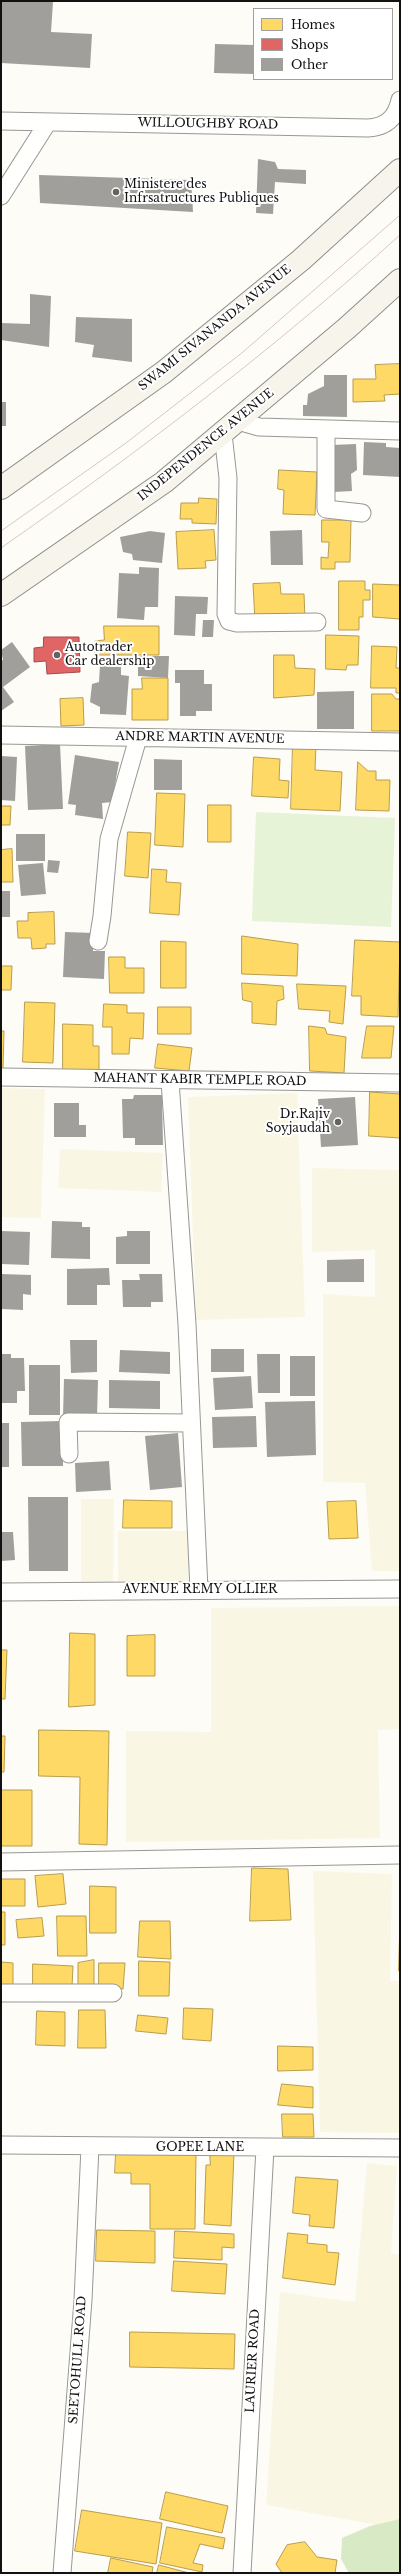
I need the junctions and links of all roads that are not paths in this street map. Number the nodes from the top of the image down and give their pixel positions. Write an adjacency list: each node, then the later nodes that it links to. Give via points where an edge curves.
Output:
1 (400, 100): 3 (street, WILLOUGHBY ROAD, via 391,121 381,127 368,128)
2 (1, 121): 3 (street, WILLOUGHBY ROAD)
3 (48, 122): 5 (street)
4 (400, 170): 10 (street, SWAMI SIVANANDA AVENUE, via 301,260 164,372)
5 (1, 196)
6 (400, 280): 7 (street, INDEPENDENCE AVENUE)
7 (231, 427): 8 (street); 12 (street, INDEPENDENCE AVENUE, via 164,482); 13 (street, via 226,614 229,621)
8 (326, 429): 9 (street); 11 (street, via 326,509)
9 (400, 431)
10 (1, 488)
11 (362, 513)
12 (1, 595)
13 (317, 622)
14 (1, 735): 15 (street, ANDRE MARTIN AVENUE)
15 (138, 738): 16 (street, ANDRE MARTIN AVENUE); 17 (street, via 109,839)
16 (400, 742)
17 (98, 941)
18 (1, 1077): 19 (street, MAHANT KABIR TEMPLE ROAD)
19 (170, 1081): 20 (street, MAHANT KABIR TEMPLE ROAD); 21 (street)
20 (400, 1083)
21 (191, 1423): 22 (street, via 68,1422); 24 (street)
22 (69, 1454)
23 (400, 1589): 24 (street, AVENUE REMY OLLIER)
24 (199, 1590): 25 (street, AVENUE REMY OLLIER)
25 (1, 1592)
26 (400, 1855): 27 (street)
27 (1, 1862)
28 (1, 1993): 29 (street)
29 (114, 1993)
30 (1, 2145): 31 (street, GOPEE LANE)
31 (90, 2147): 32 (street, GOPEE LANE); 34 (street, SEETOHULL ROAD, via 83,2300)
32 (264, 2148): 33 (street, GOPEE LANE); 35 (street, LAURIER ROAD)
33 (400, 2148)
34 (62, 2573)
35 (242, 2573)

